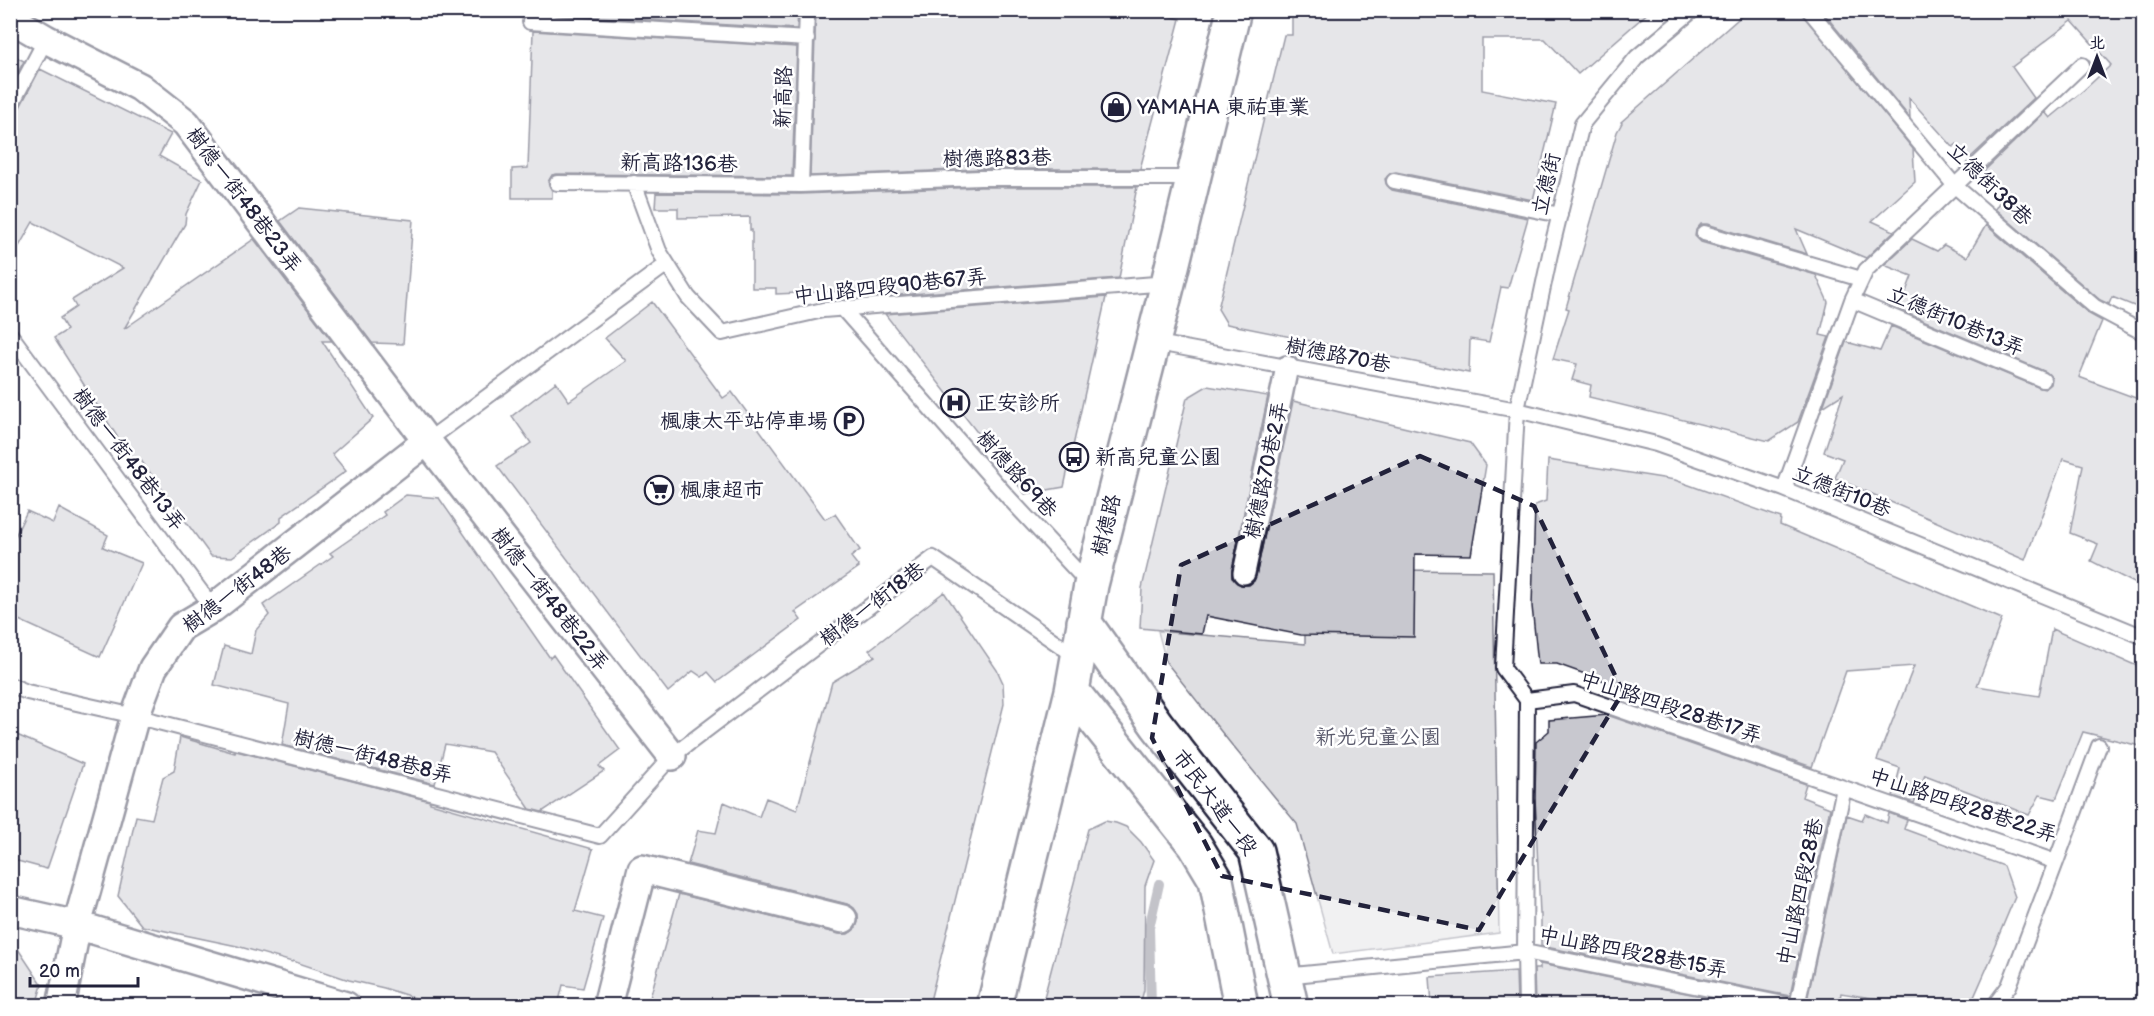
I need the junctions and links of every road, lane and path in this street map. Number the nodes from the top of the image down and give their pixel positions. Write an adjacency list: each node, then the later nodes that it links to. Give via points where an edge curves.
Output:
1 (807, 10): 8 (lane, 新高路)
2 (1234, 10): 11 (street, 樹德路)
3 (1693, 10): 17 (lane, 立德街, via 1638,57 1582,124)
4 (1809, 10): 16 (lane, 立德街38巷)
5 (10, 18): 7 (street, 樹德一街48巷23弄)
6 (530, 22): 8 (lane)
7 (46, 39): 10 (lane); 30 (street, 樹德一街48巷23弄, via 140,87 186,123)
8 (807, 39): 15 (lane, 新高路)
9 (2082, 65): 16 (lane, 立德街10巷13弄)
10 (10, 107)
11 (1194, 178): 15 (lane, 樹德路83巷, via 981,178); 21 (street, 樹德路)
12 (1394, 181): 17 (lane)
13 (557, 183): 14 (lane, 新高路136巷)
14 (634, 183): 15 (lane, 新高路136巷); 19 (lane, 中山路四段90巷67弄)
15 (801, 185)
16 (1955, 186): 20 (lane, 立德街10巷13弄); 24 (lane, 立德街38巷, via 2095,308)
17 (1560, 215): 29 (lane, 立德街)
18 (1704, 233): 20 (lane, 立德街10巷13弄)
19 (667, 264): 23 (lane, 中山路四段90巷67弄, via 688,297 722,333); 30 (lane)
20 (1861, 279): 22 (lane, 立德街10巷13弄)
21 (1168, 283): 23 (lane, 中山路四段90巷67弄); 26 (street, 樹德路)
22 (1852, 300): 28 (lane, 立德街10巷13弄); 31 (lane, 立德街10巷13弄)
23 (842, 308): 33 (lane, 樹德路69巷)
24 (2144, 333)
25 (10, 334): 34 (lane, 樹德一街48巷13弄)
26 (1152, 342): 27 (lane, 樹德路70巷); 33 (street, 樹德路)
27 (1287, 367): 29 (lane, 樹德路70巷); 32 (street, 樹德路70巷2弄)
28 (2043, 380)
29 (1517, 410): 31 (lane, 立德街10巷, via 1656,444); 40 (lane, via 1503,668)
30 (427, 441): 34 (street, 樹德一街48巷); 43 (street, 樹德一街48巷22弄)
31 (1784, 489): 36 (lane, 立德街10巷)
32 (1244, 573)
33 (1091, 585): 35 (street, 樹德路)
34 (213, 608): 41 (street, 樹德一街48巷, via 182,627 153,668)
35 (1084, 622): 37 (street, 樹德路); 50 (street, 市民大道一段, via 1157,725 1256,851)
36 (2142, 632)
37 (1078, 658): 39 (street, 樹德路); 43 (lane, 樹德一街18巷, via 933,558)
38 (10, 685): 41 (lane, 樹德一街48巷8弄)
39 (1071, 691): 54 (street, 樹德路); 55 (street, 市民大道一段, via 1195,845 1216,880)
40 (1527, 700): 44 (lane, 中山路四段28巷17弄, via 1574,694); 49 (lane)
41 (135, 716): 43 (lane, 樹德一街48巷8弄, via 600,836); 48 (street, 樹德一街48巷)
42 (2099, 746): 45 (lane, 中山路四段28巷22弄)
43 (672, 756)
44 (1844, 788): 45 (lane, 中山路四段28巷22弄); 57 (lane, 中山路四段28巷)
45 (2056, 862): 58 (lane, via 2009,986)
46 (10, 910): 48 (street)
47 (843, 920): 53 (street, via 642,869)
48 (77, 926): 51 (street, 樹德一街48巷); 52 (street)
49 (1524, 952): 50 (lane, 中山路四段28巷15弄); 56 (lane); 57 (lane, 中山路四段28巷15弄)
50 (1288, 991)
51 (61, 1005)
52 (346, 1005)
53 (607, 1005)
54 (994, 1005)
55 (1241, 1005)
56 (1526, 1005)
57 (1795, 1005)
58 (1994, 1005)

